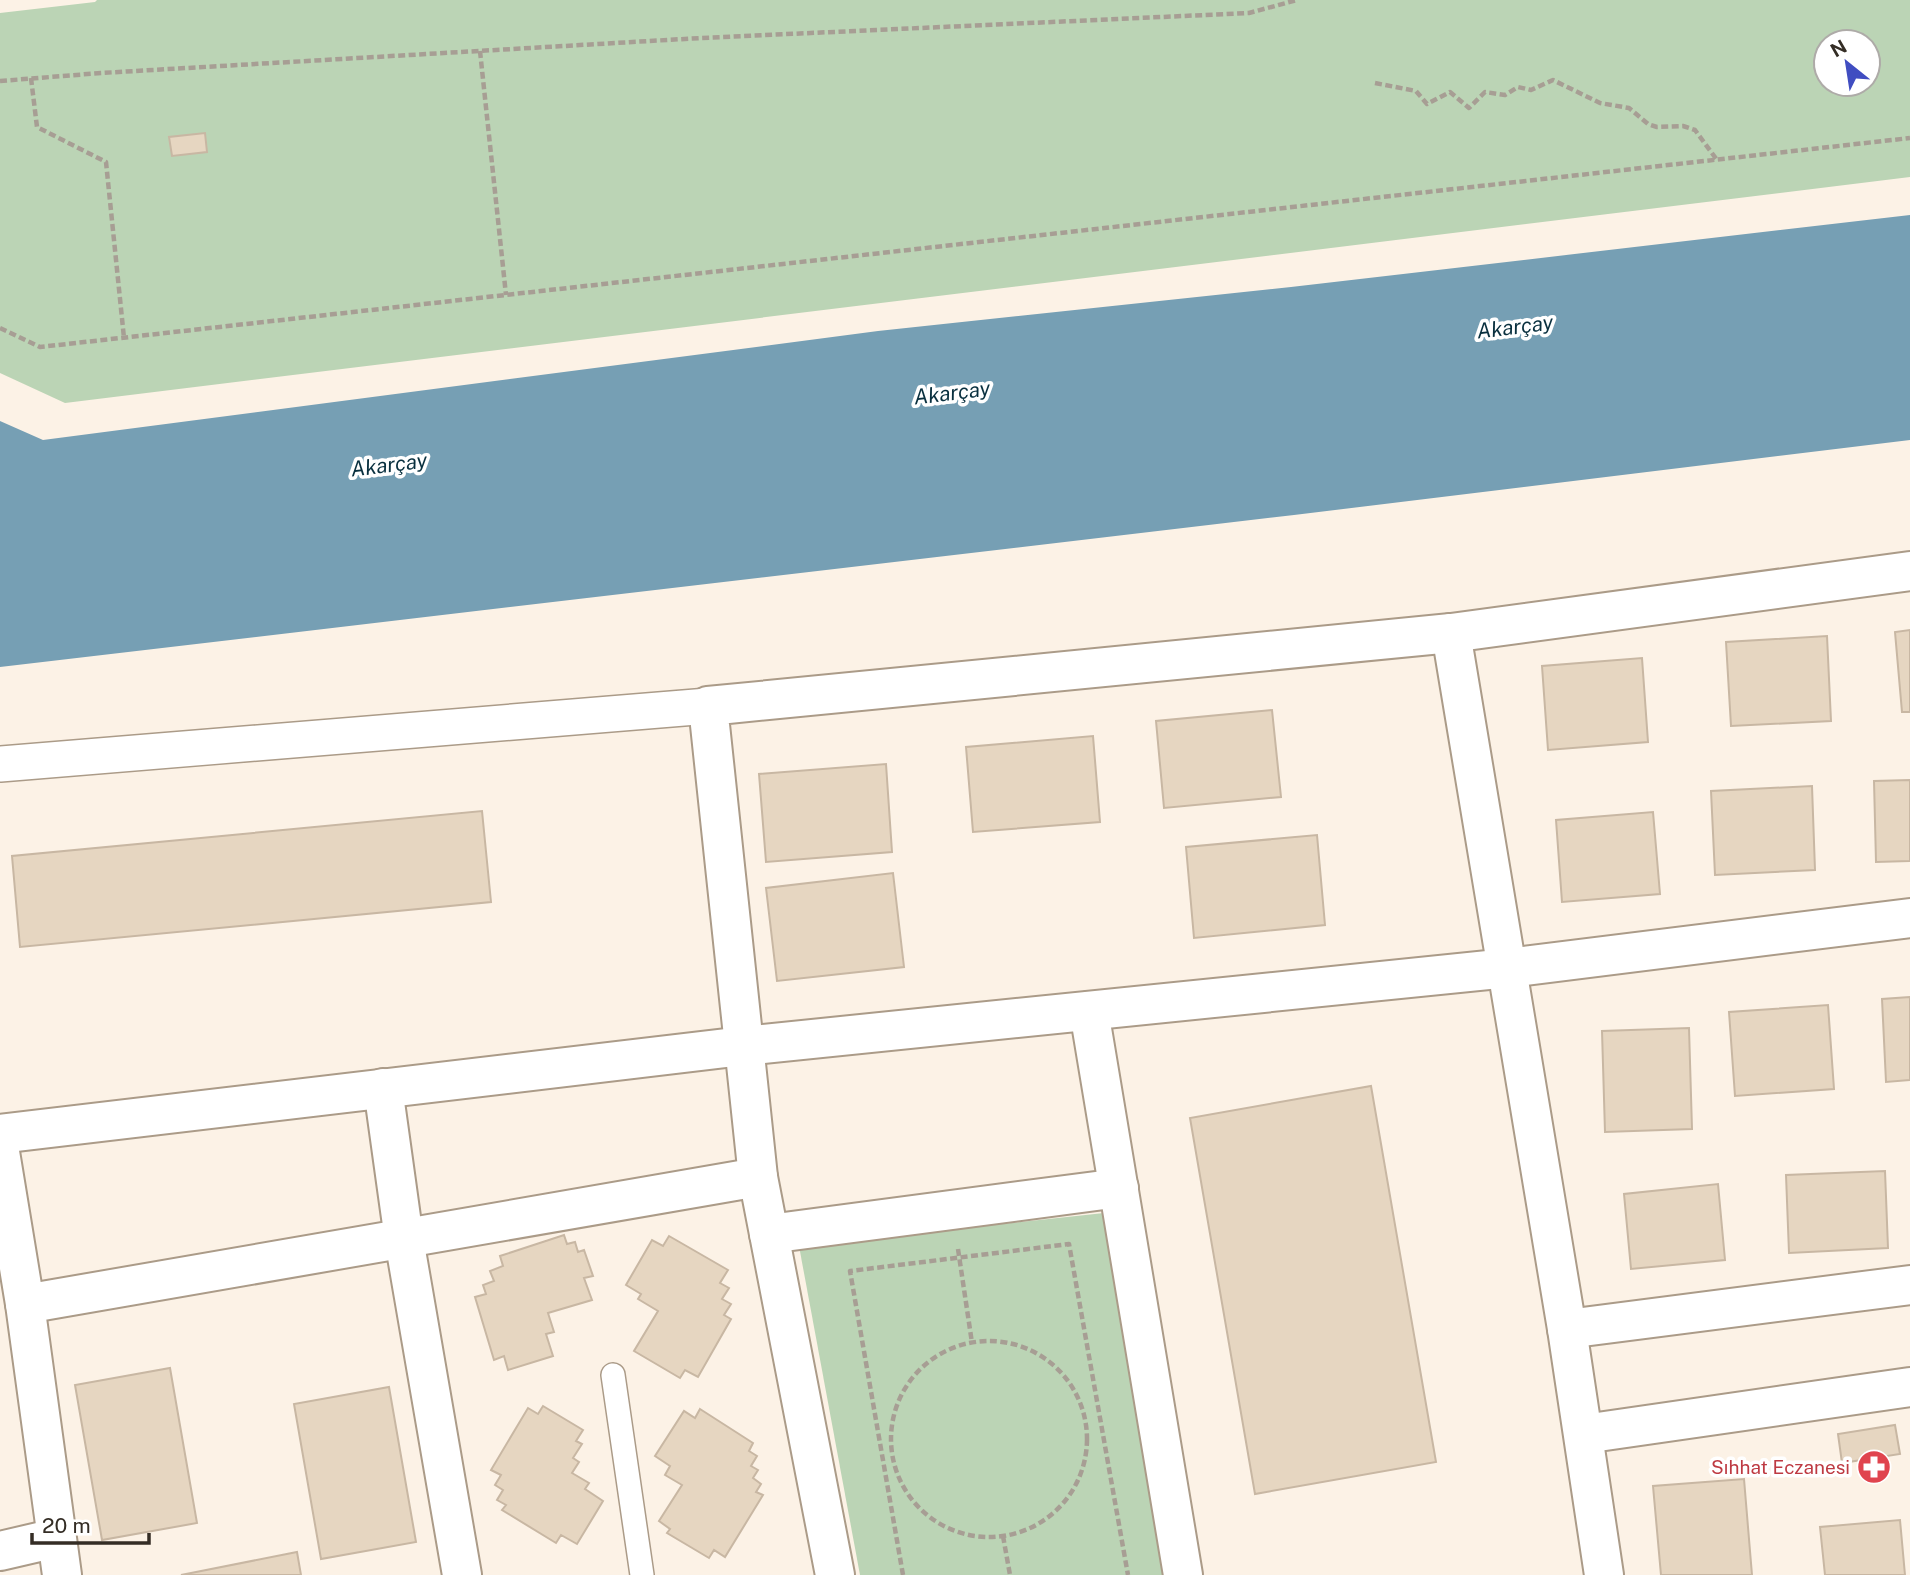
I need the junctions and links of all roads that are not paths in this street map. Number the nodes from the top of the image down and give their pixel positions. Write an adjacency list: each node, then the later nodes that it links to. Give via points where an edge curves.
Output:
1 (1910, 571): 2 (street)
2 (1451, 634): 3 (street); 6 (street)
3 (708, 706): 4 (street); 8 (street)
4 (0, 764)
5 (1910, 918): 6 (street)
6 (1508, 968): 7 (street); 18 (street)
7 (1089, 1011): 8 (street); 13 (street)
8 (743, 1046): 9 (street); 12 (street)
9 (383, 1088): 10 (street); 15 (street)
10 (0, 1134)
11 (0, 1152): 17 (street)
12 (758, 1177): 14 (street); 15 (street)
13 (1119, 1188): 14 (street); 28 (street)
14 (769, 1234): 27 (street)
15 (404, 1239): 17 (street); 25 (street)
16 (1910, 1285): 18 (street)
17 (25, 1304): 22 (street)
18 (1567, 1329): 21 (street)
19 (614, 1376): 26 (lane)
20 (1910, 1387): 21 (street)
21 (1584, 1434): 29 (street)
22 (56, 1538): 23 (street); 24 (street)
23 (0, 1551)
24 (62, 1575)
25 (462, 1575)
26 (642, 1575)
27 (835, 1575)
28 (1184, 1575)
29 (1604, 1575)

